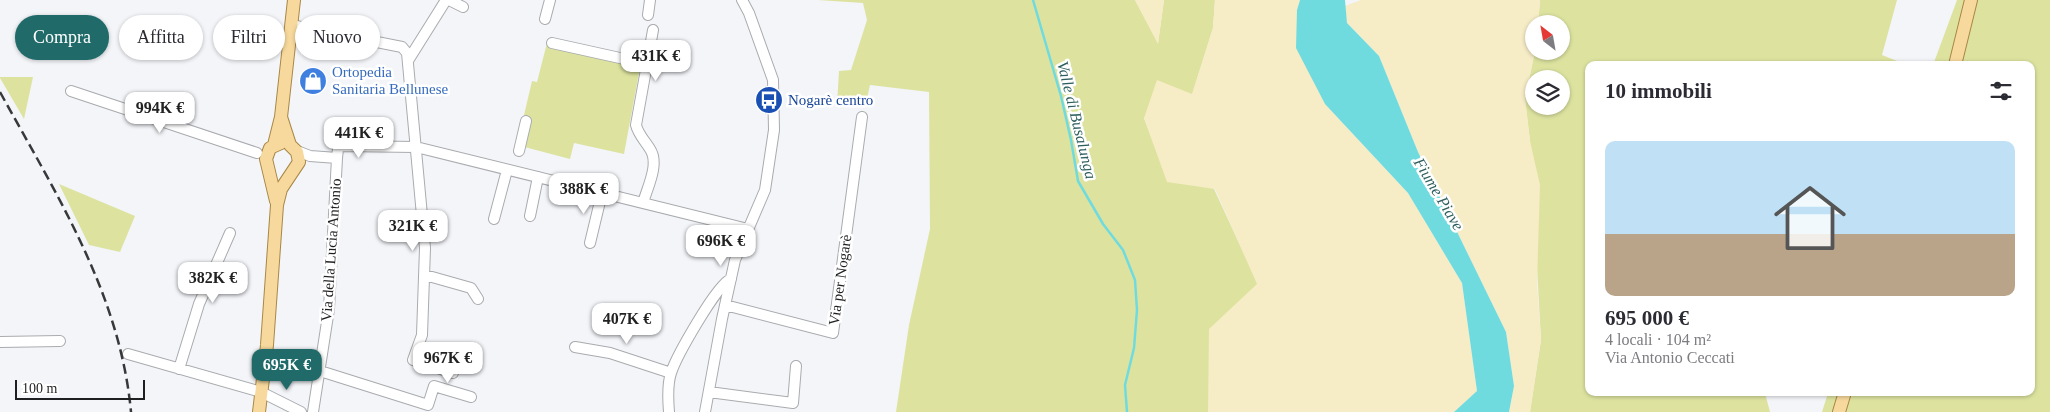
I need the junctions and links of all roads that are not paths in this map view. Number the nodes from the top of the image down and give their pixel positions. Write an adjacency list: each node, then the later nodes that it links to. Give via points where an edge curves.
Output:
1 (294, 0): 10 (main road)
2 (448, 0): 7 (street); 13 (street)
3 (550, 0): 9 (street)
4 (650, 0): 8 (street)
5 (742, 0): 35 (street, via 774,88 774,130 765,190)
6 (1971, 0): 14 (main road)
7 (462, 7)
8 (648, 15)
9 (546, 19)
10 (291, 25): 13 (street, via 402,47); 17 (main road)
11 (653, 30): 15 (street)
12 (552, 43): 15 (street)
13 (408, 59): 21 (street)
14 (1956, 61)
15 (647, 64): 31 (street, via 636,125 654,159)
16 (71, 91): 23 (street)
17 (281, 117): 20 (main road); 24 (main road)
18 (862, 117): 41 (street, Via per Nogarè, via 833,333)
19 (526, 121): 22 (street)
20 (274, 145): 24 (main road, via 280,143); 26 (main road, via 266,159)
21 (416, 147): 25 (street, via 341,146); 27 (street); 38 (street, via 426,248)
22 (519, 151)
23 (257, 153)
24 (295, 153): 25 (street); 28 (main road, via 294,171)
25 (337, 158): 49 (street, Via della Lucia Antonio, via 329,309)
26 (270, 170): 28 (main road, via 280,175); 32 (main road)
27 (507, 170): 29 (street); 34 (street)
28 (290, 174): 32 (main road)
29 (538, 177): 30 (street); 33 (street)
30 (602, 193): 31 (street); 37 (street)
31 (643, 203): 35 (street)
32 (277, 205): 51 (main road)
33 (530, 216)
34 (494, 219)
35 (748, 229): 39 (street)
36 (230, 233): 48 (street, via 199,304)
37 (590, 243)
38 (425, 275): 40 (street, via 471,288); 45 (street, via 422,335 413,360 453,373 457,355)
39 (731, 279): 41 (street); 50 (street, via 725,281 707,305)
40 (478, 299)
41 (725, 305): 52 (street)
42 (60, 341): 43 (street)
43 (0, 342)
44 (575, 347): 50 (street, via 610,353)
45 (469, 349)
46 (128, 354): 48 (street)
47 (796, 366): 52 (street, via 793,403)
48 (179, 369): 51 (street)
49 (320, 370): 54 (street, via 428,405 434,386); 57 (street, Via della Lucia Antonio)
50 (671, 373): 58 (street)
51 (261, 392): 55 (main road); 56 (street)
52 (709, 392): 59 (street)
53 (1844, 396): 60 (main road)
54 (471, 397)
55 (259, 412)
56 (301, 412)
57 (313, 412)
58 (669, 412)
59 (705, 412)
60 (1839, 412)

